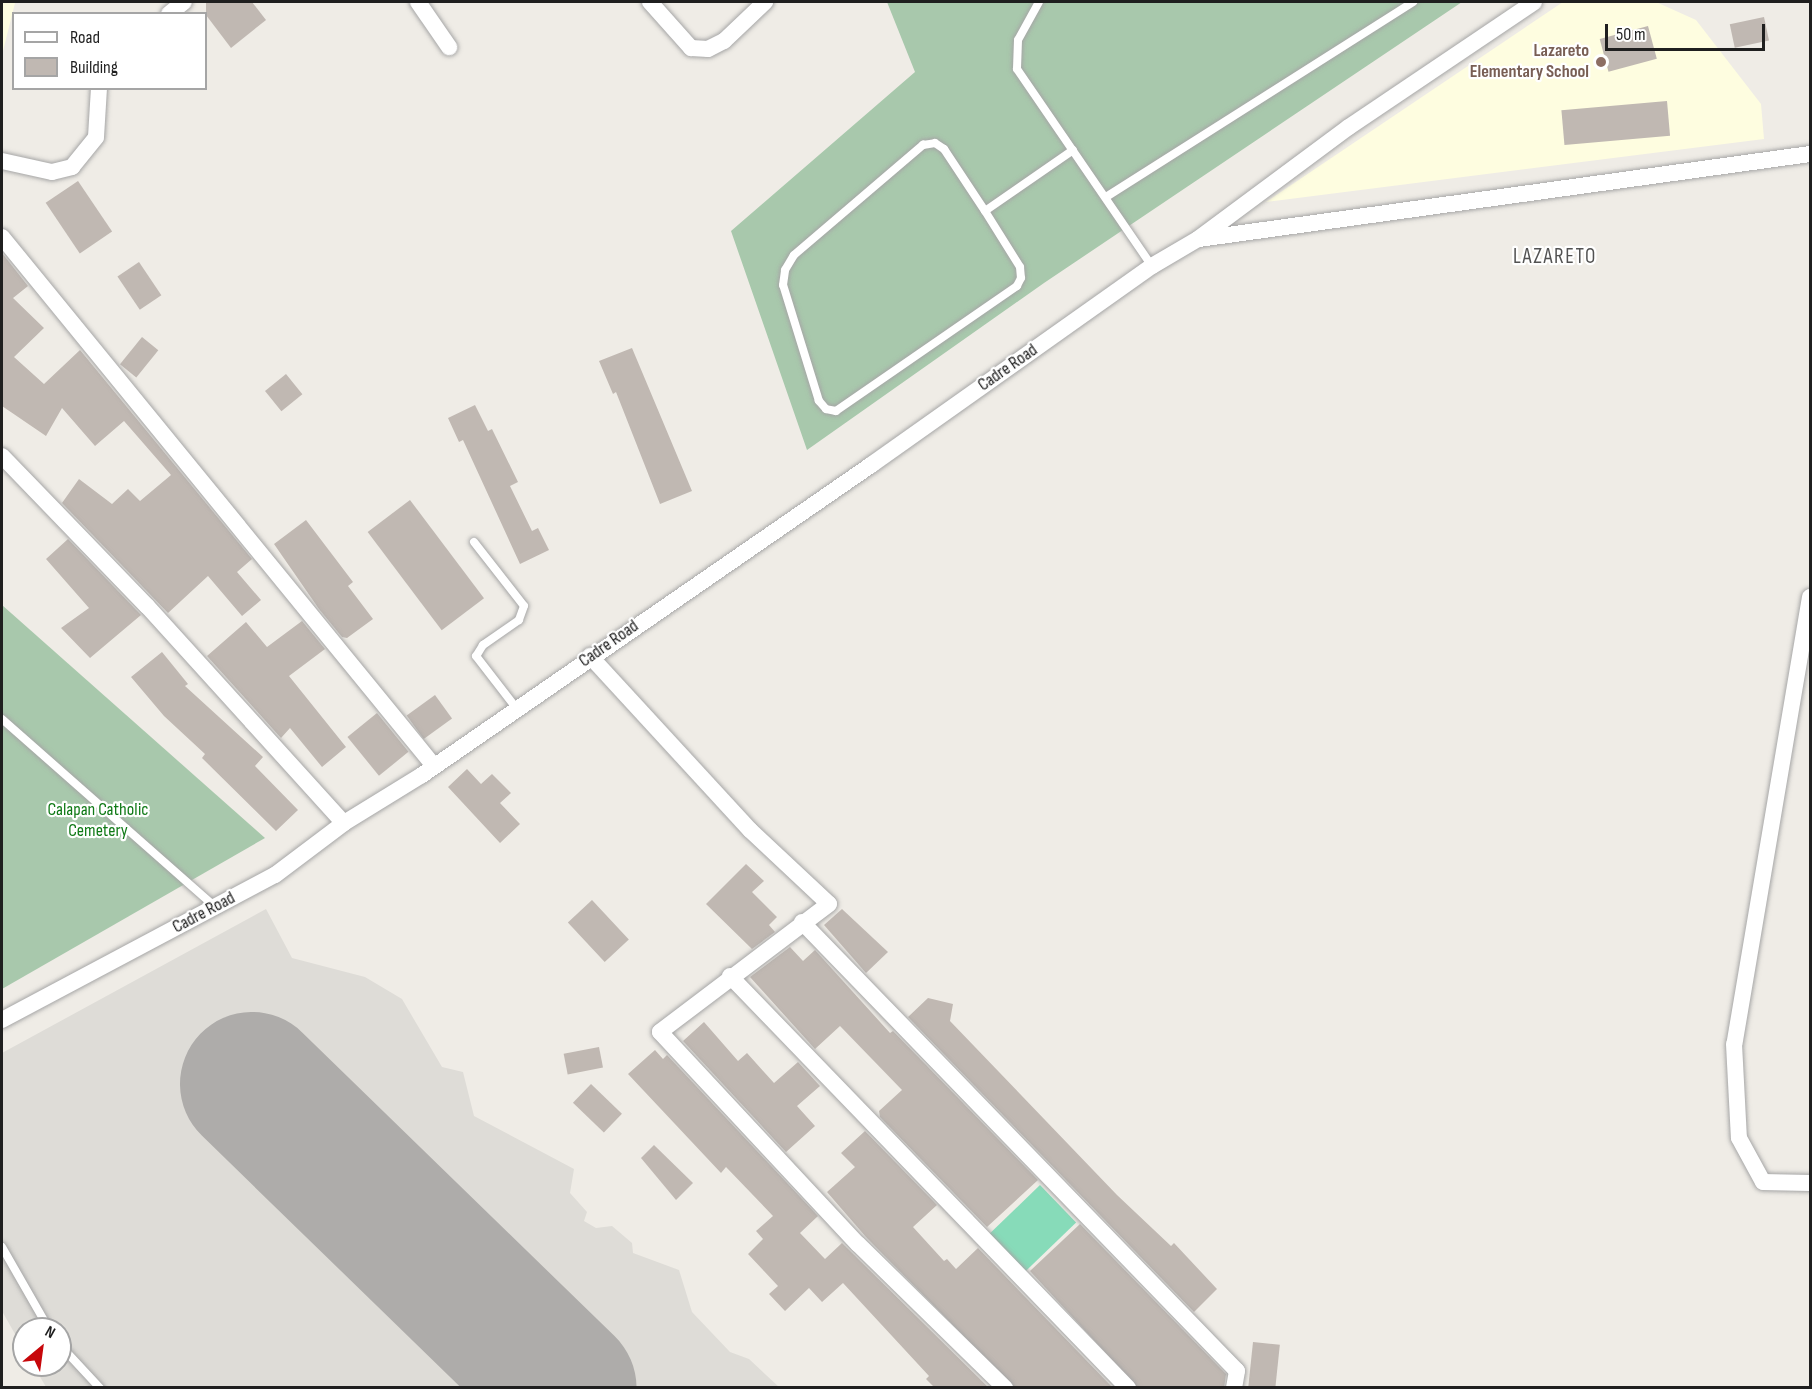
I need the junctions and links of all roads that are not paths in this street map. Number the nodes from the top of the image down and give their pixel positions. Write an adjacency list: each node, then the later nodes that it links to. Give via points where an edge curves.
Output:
1 (184, 2): 8 (street)
2 (418, 2): 9 (street)
3 (650, 2): 4 (street, via 691,48 708,49 723,41)
4 (765, 2)
5 (1039, 2): 11 (lane, via 1018,40 1017,69)
6 (1413, 2): 14 (lane)
7 (1534, 2): 17 (street, Cadre Road, via 1349,128)
8 (172, 12)
9 (449, 47)
10 (99, 90): 13 (street, via 96,137 72,167 52,172)
11 (1073, 150): 14 (lane); 15 (lane)
12 (1810, 154): 17 (street)
13 (2, 161)
14 (1106, 197): 18 (lane)
15 (985, 211): 15 (lane, via 944,149 934,143 923,145 794,255 785,270 783,285 819,401 826,409 836,411 1017,286 1020,267)
16 (2, 237): 25 (street)
17 (1198, 239): 18 (street, Cadre Road)
18 (1152, 266): 22 (street, Cadre Road, via 871,465)
19 (2, 456): 26 (street, via 147,606)
20 (474, 542): 23 (lane, via 524,606 519,620 483,645 476,656)
21 (1810, 597): 31 (street, via 1734,1044 1738,1138 1763,1182)
22 (590, 656): 23 (street, Cadre Road); 28 (street, via 750,830 829,904)
23 (517, 710): 25 (street, Cadre Road)
24 (2, 719): 27 (lane)
25 (434, 766): 26 (street, Cadre Road)
26 (344, 823): 27 (street, Cadre Road, via 275,875)
27 (215, 907): 30 (street, Cadre Road)
28 (802, 922): 29 (street); 38 (street, via 1237,1371)
29 (730, 976): 36 (street, via 660,1032 858,1244); 37 (street)
30 (2, 1020)
31 (1810, 1183)
32 (2, 1247): 33 (lane)
33 (42, 1317)
34 (72, 1358): 35 (lane)
35 (100, 1388)
36 (1005, 1388)
37 (1128, 1388)
38 (1234, 1388)

